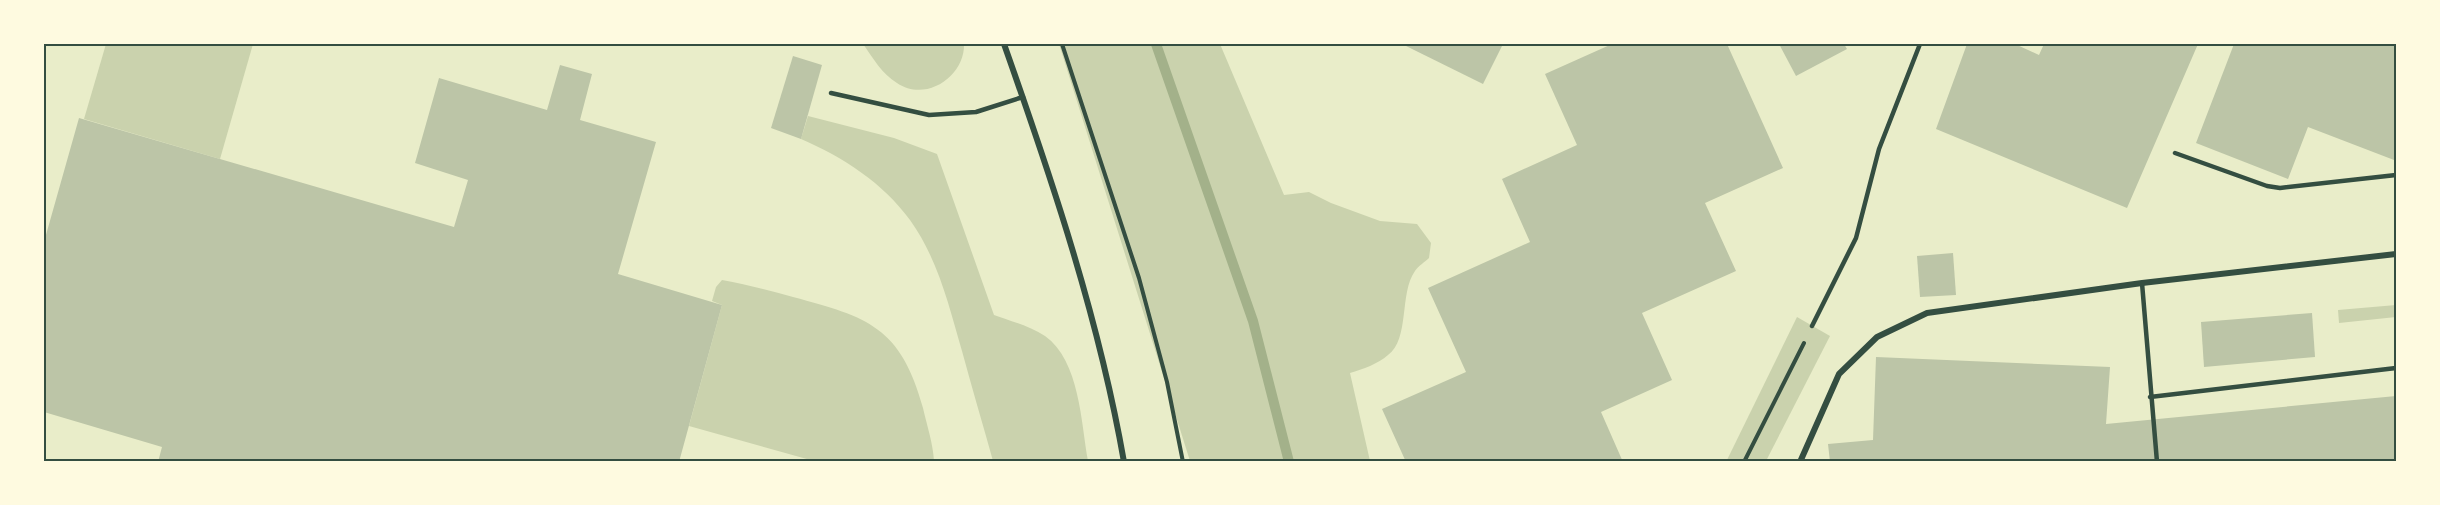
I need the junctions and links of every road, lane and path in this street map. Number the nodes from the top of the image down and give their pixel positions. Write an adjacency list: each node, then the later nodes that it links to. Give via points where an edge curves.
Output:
1 (1004, 44): 5 (street)
2 (1062, 44): 14 (path, via 1139,278 1167,382)
3 (1920, 44): 10 (lane, via 1879,149 1856,238)
4 (831, 93): 5 (lane, via 930,115 976,112)
5 (1023, 97): 13 (street, via 1078,268)
6 (2175, 153): 7 (lane, via 2280,188)
7 (2397, 175)
8 (2397, 254): 9 (street)
9 (2142, 283): 12 (lane); 16 (street, via 1927,313 1877,337 1839,374)
10 (1812, 326): 15 (path)
11 (2397, 368): 12 (lane)
12 (2150, 397): 17 (lane)
13 (1124, 462)
14 (1183, 462)
15 (1744, 462)
16 (1800, 462)
17 (2157, 462)

